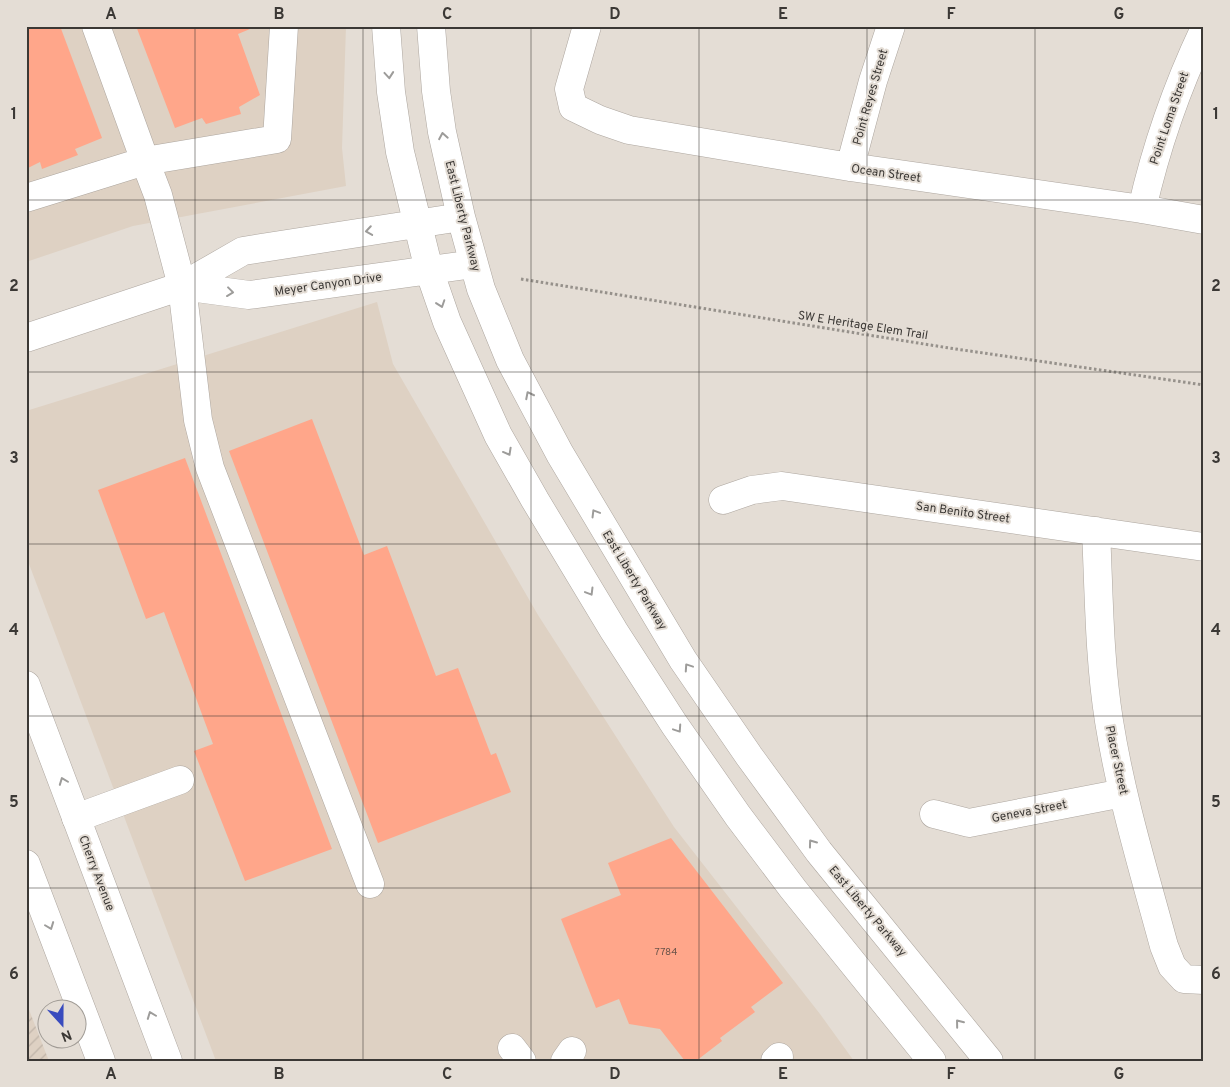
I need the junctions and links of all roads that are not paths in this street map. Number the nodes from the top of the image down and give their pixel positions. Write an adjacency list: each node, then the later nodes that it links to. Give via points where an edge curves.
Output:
1 (96, 26): 8 (street)
2 (284, 26): 8 (street, via 277,139)
3 (386, 26): 14 (street, one-way to 14, via 391,92)
4 (431, 26): 12 (street, East Liberty Parkway, one-way to 4, via 442,132)
5 (587, 26): 9 (street, Ocean Street, via 569,89 573,107 629,130)
6 (891, 26): 9 (street, Point Reyes Street)
7 (1204, 30): 11 (street, Point Loma Street, via 1167,118)
8 (145, 161): 10 (street); 17 (street, via 158,195)
9 (850, 168): 11 (street, Ocean Street)
10 (26, 198)
11 (1142, 209): 13 (street, Ocean Street)
12 (461, 217): 14 (street, Meyer Canyon Drive); 15 (street, East Liberty Parkway)
13 (1204, 220)
14 (417, 224): 16 (street); 17 (street, Meyer Canyon Drive, one-way to 17, via 243,251)
15 (474, 264): 16 (street, Meyer Canyon Drive); 34 (street, East Liberty Parkway, one-way to 15, via 819,852 683,660 624,563 510,360)
16 (429, 270): 17 (street, Meyer Canyon Drive, one-way to 16, via 249,295); 33 (street, one-way to 33, via 451,331 498,435 614,631 738,816)
17 (182, 286): 18 (street, Meyer Canyon Drive); 28 (street, via 198,420 210,468)
18 (26, 338)
19 (723, 500): 20 (street, San Benito Street, via 752,490 782,486)
20 (1096, 531): 21 (street, San Benito Street); 24 (street, Placer Street, via 1109,721)
21 (1204, 547)
22 (26, 685): 26 (street, Cherry Avenue, one-way to 22)
23 (180, 780): 26 (street)
24 (1123, 793): 25 (street, Geneva Street, via 969,822); 30 (street, Placer Street, via 1164,946 1172,966)
25 (934, 814)
26 (76, 818): 32 (street, Cherry Avenue, one-way to 26)
27 (26, 864): 29 (street)
28 (370, 884)
29 (31, 892): 31 (street, one-way to 31)
30 (1194, 980)
31 (101, 1061)
32 (168, 1061)
33 (932, 1061)
34 (990, 1061)

